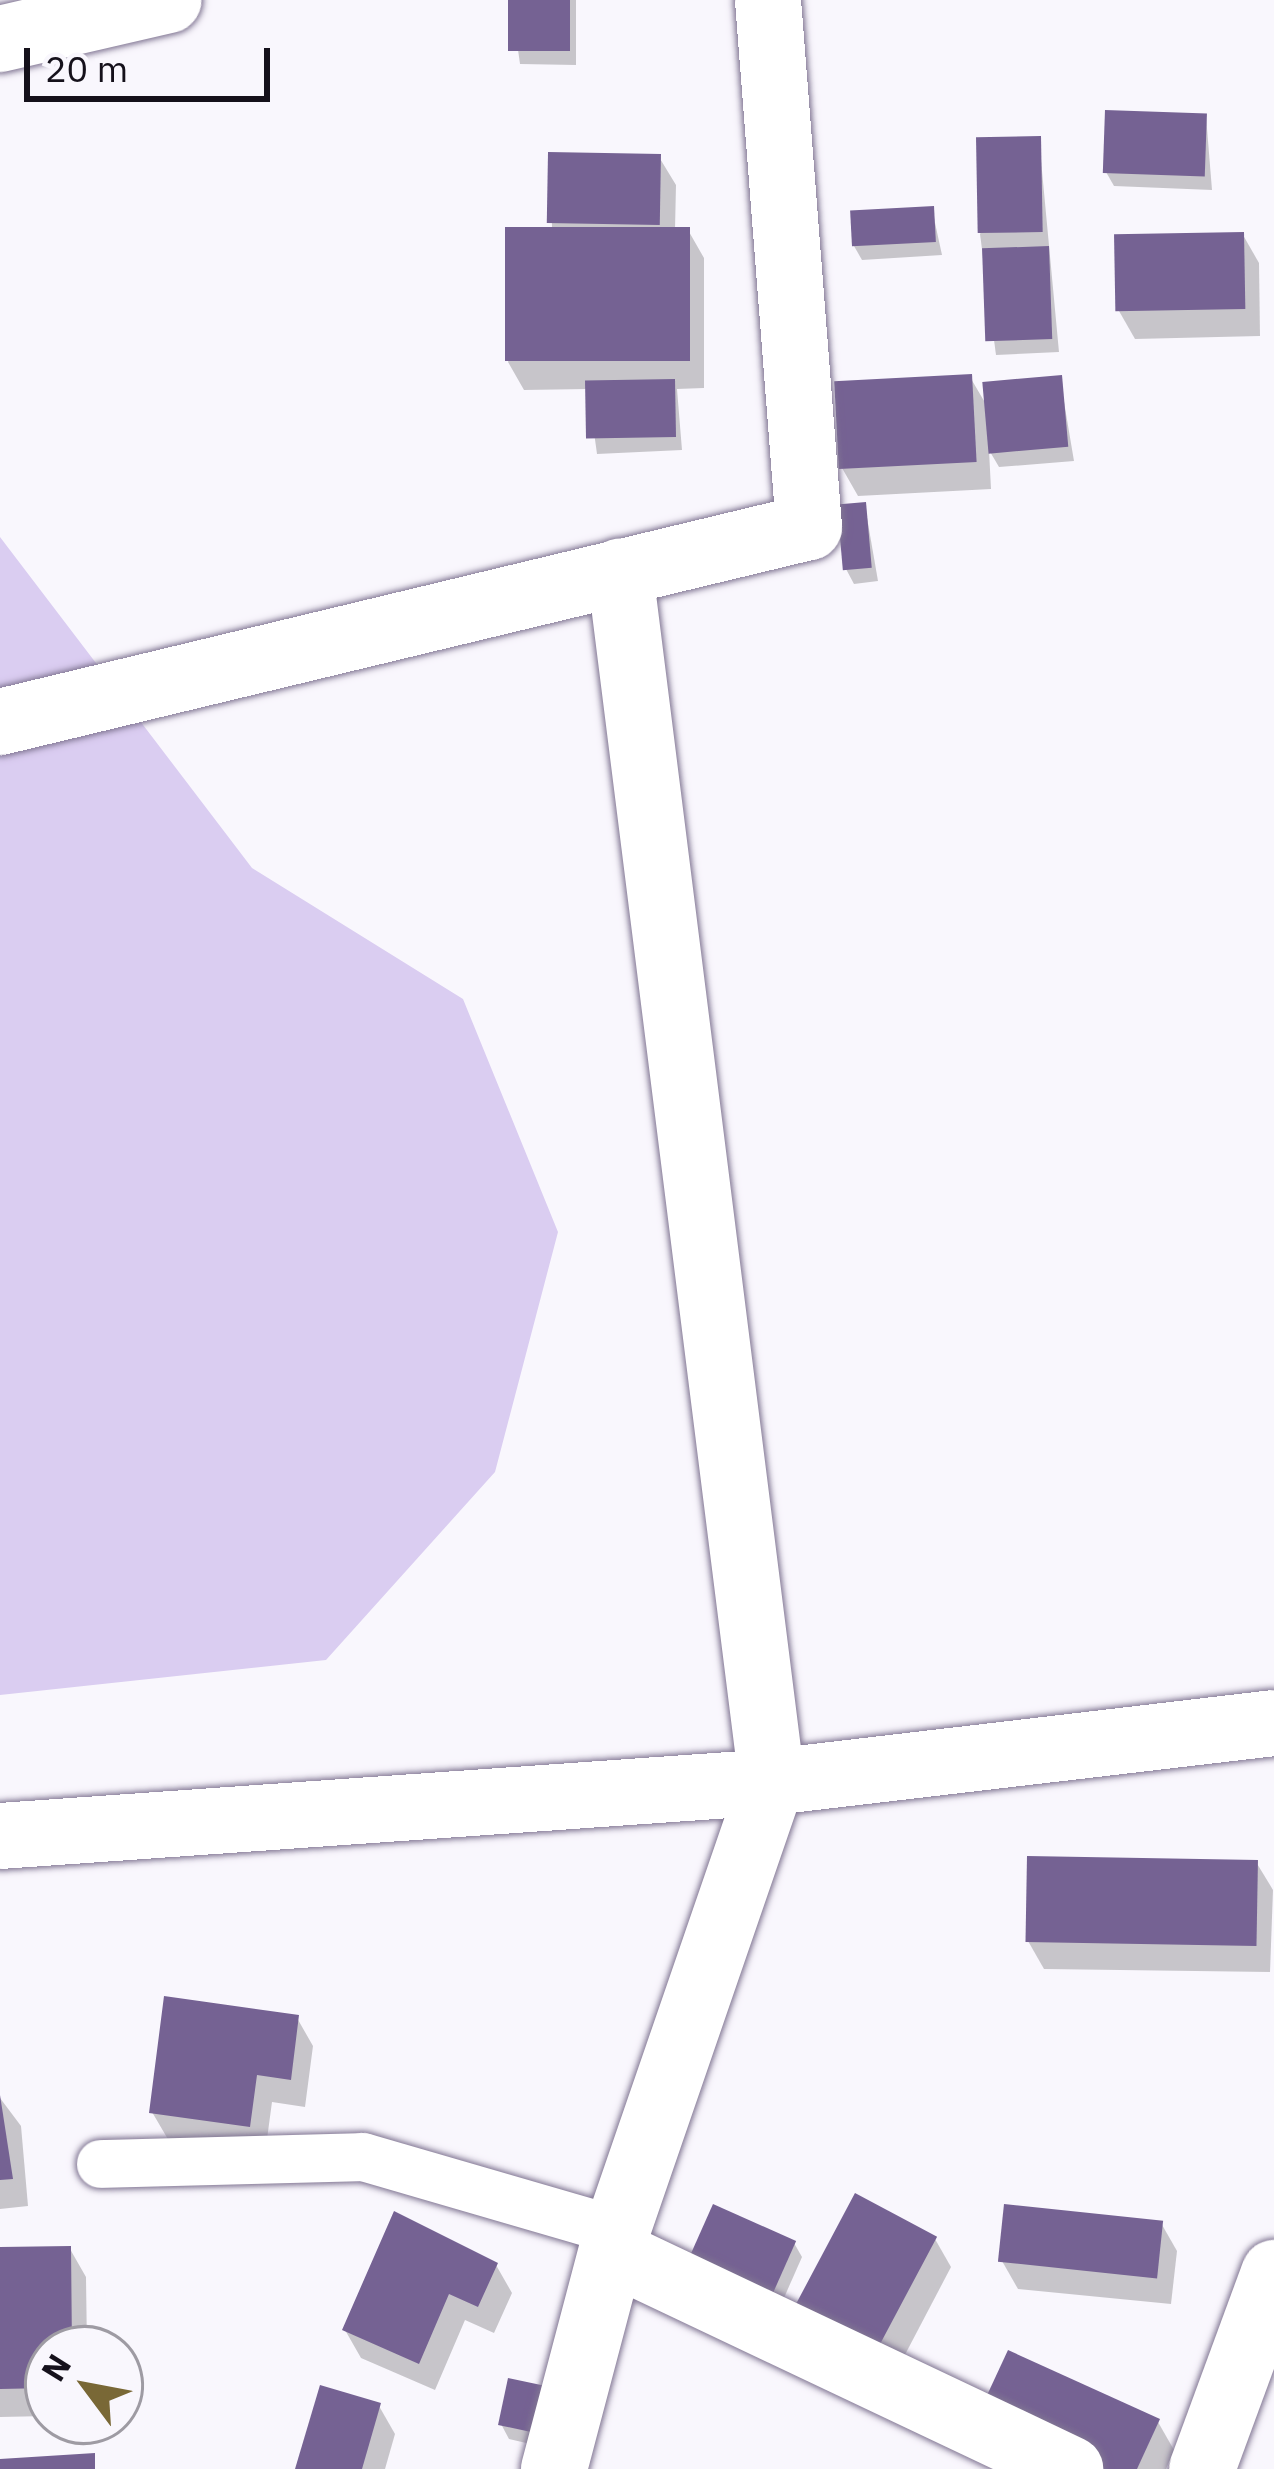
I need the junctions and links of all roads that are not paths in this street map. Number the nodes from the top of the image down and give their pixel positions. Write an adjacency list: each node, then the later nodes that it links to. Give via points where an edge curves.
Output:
1 (169, 0): 3 (street)
2 (768, 0): 4 (street, via 809,527)
3 (0, 39)
4 (620, 572): 5 (street); 7 (street)
5 (0, 722)
6 (1274, 1724): 7 (street)
7 (772, 1782): 8 (street); 10 (street)
8 (0, 1837)
9 (101, 2164): 10 (lane, via 363,2157)
10 (615, 2242): 12 (street); 13 (street)
11 (1274, 2273): 14 (street)
12 (554, 2469)
13 (1070, 2469)
14 (1202, 2469)

